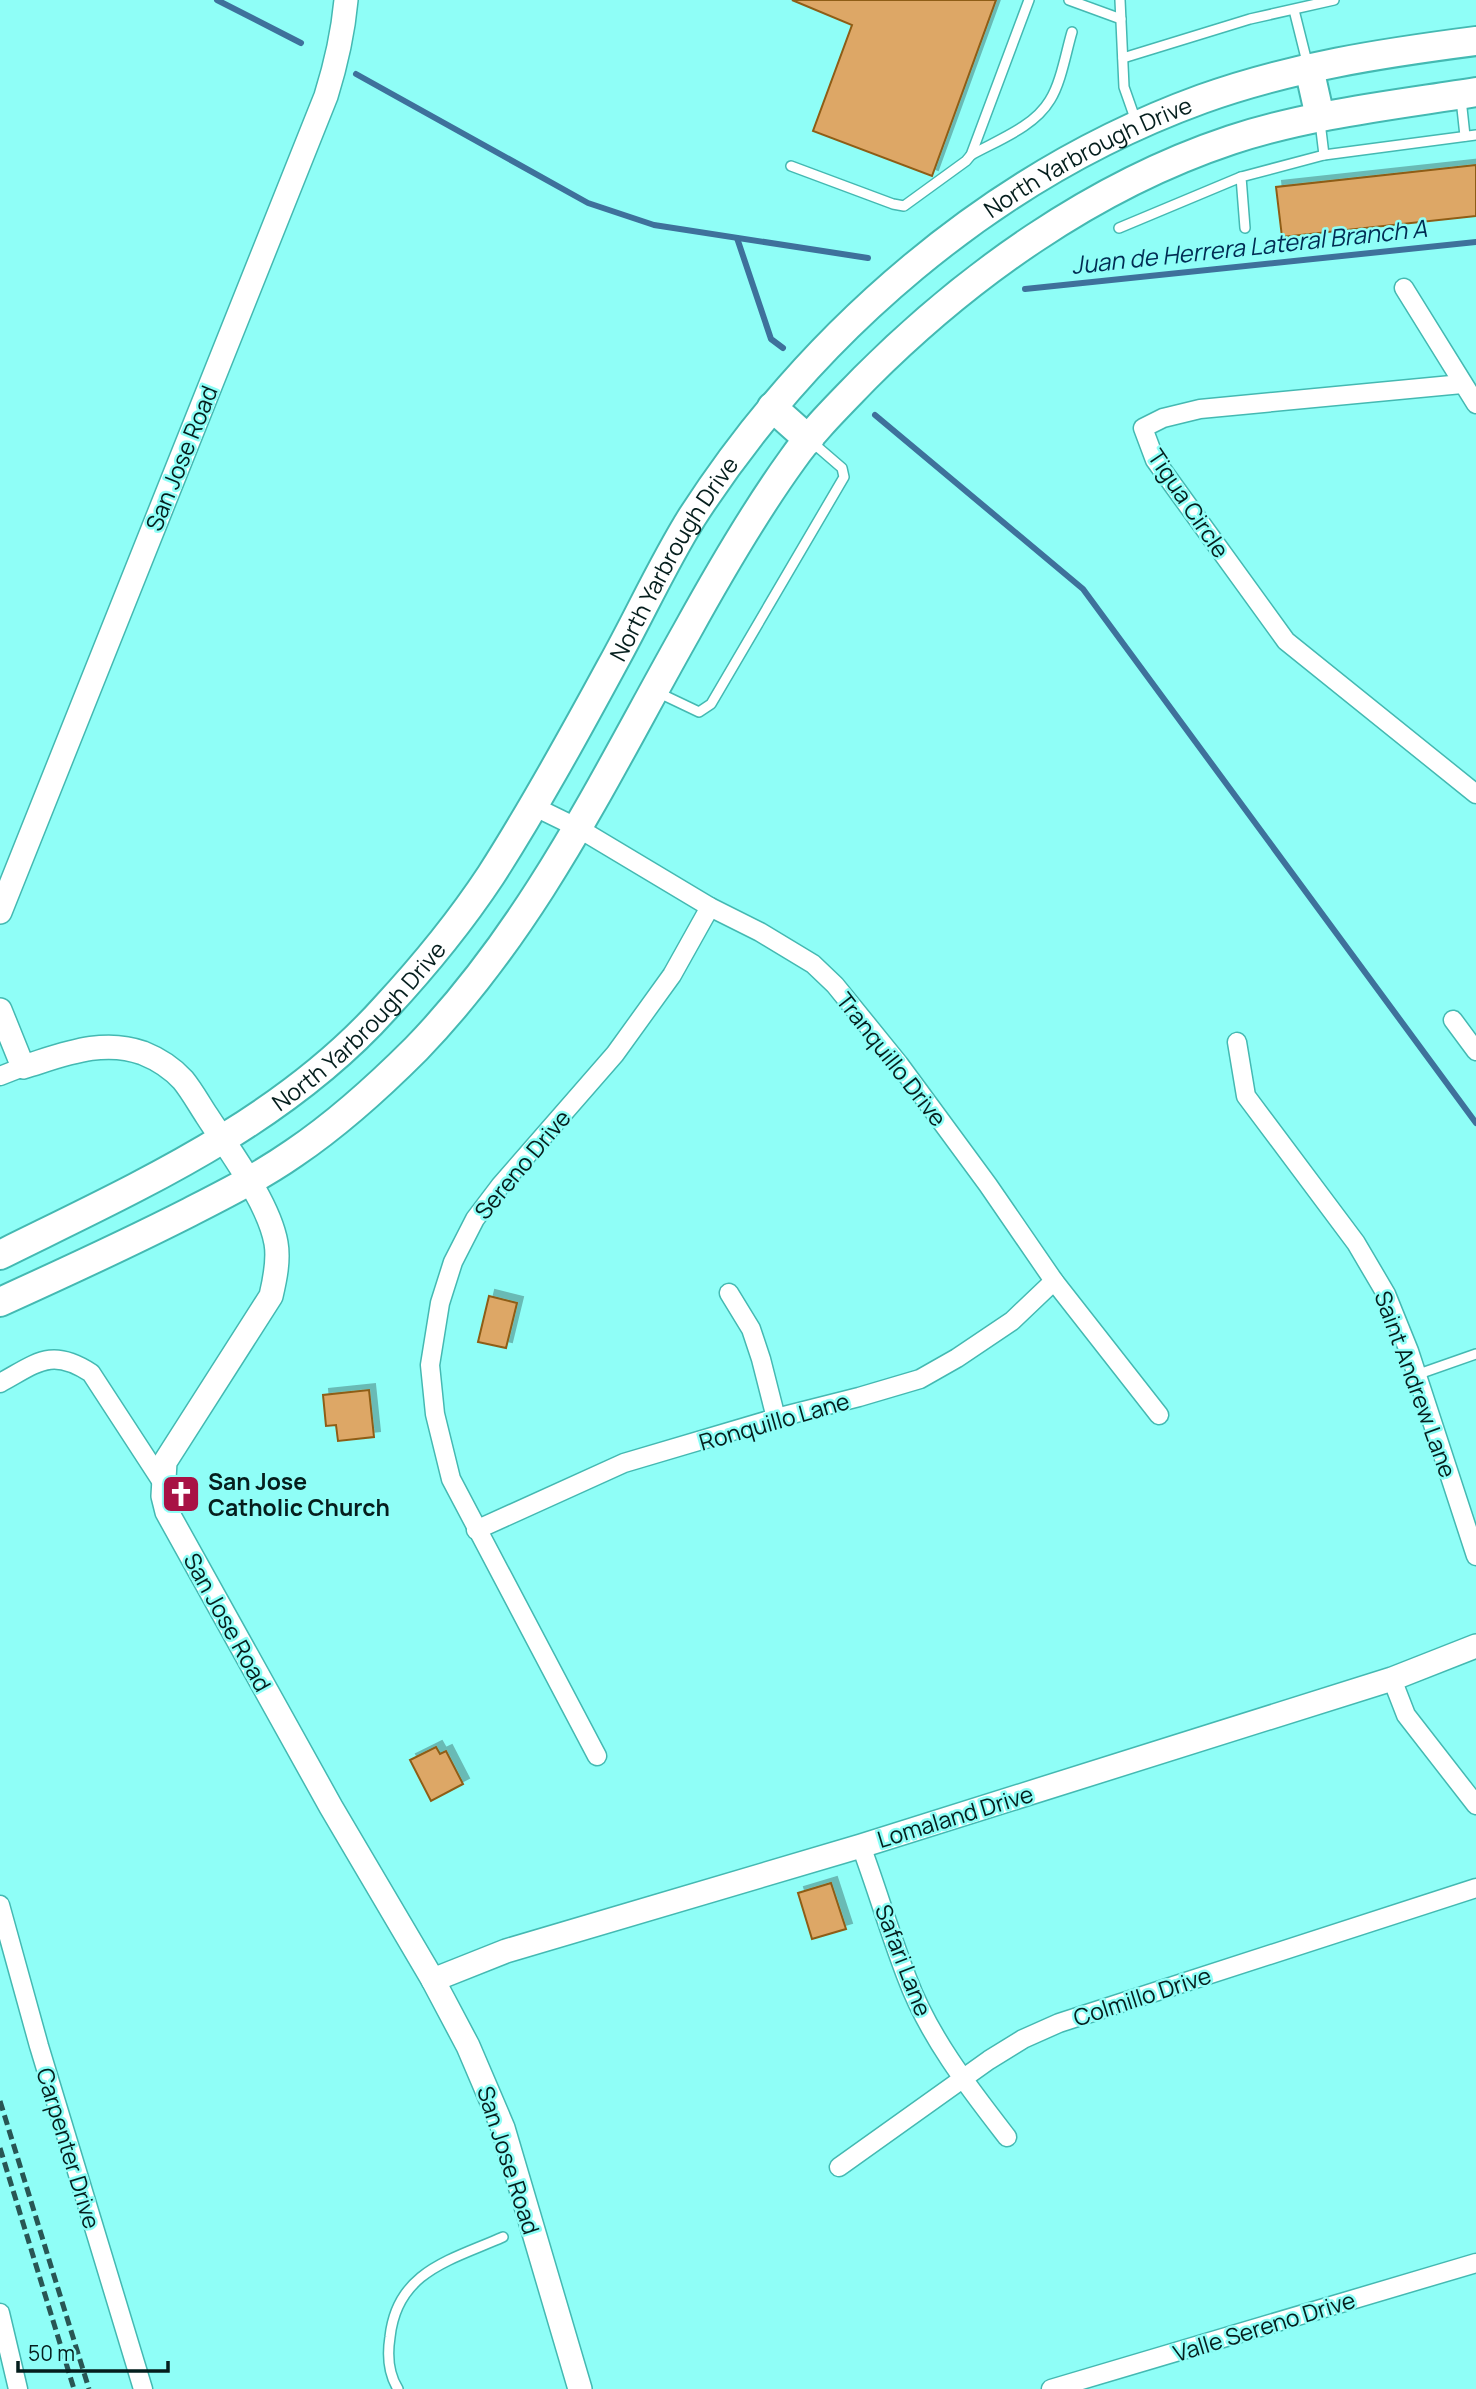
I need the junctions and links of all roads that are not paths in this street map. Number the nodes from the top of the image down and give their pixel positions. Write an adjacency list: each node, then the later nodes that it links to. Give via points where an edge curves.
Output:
1 (346, 0): 33 (street, San Jose Road, via 326,96)
2 (1029, 0): 17 (lane)
3 (1069, 0): 7 (lane)
4 (1120, 0): 7 (lane)
5 (1334, 0): 6 (lane)
6 (1294, 10): 10 (lane); 11 (lane)
7 (1121, 19): 10 (lane)
8 (1072, 32): 17 (lane, via 1052,98 1040,115)
9 (1476, 41): 11 (main road, North Yarbrough Drive)
10 (1123, 58): 14 (lane, via 1124,87)
11 (1309, 68): 13 (main road); 14 (main road, North Yarbrough Drive, via 1205,98)
12 (1468, 93): 13 (main road, North Yarbrough Drive); 16 (lane)
13 (1320, 117): 18 (lane); 27 (main road, North Yarbrough Drive, via 1189,155 1043,233 985,273 906,338)
14 (1138, 125): 26 (main road, North Yarbrough Drive, via 987,211 863,311)
15 (1476, 135): 16 (lane)
16 (1465, 136): 18 (lane)
17 (971, 155): 19 (lane, via 904,206)
18 (1324, 155): 20 (lane)
19 (791, 166)
20 (1241, 177): 21 (lane); 22 (lane)
21 (1119, 228)
22 (1245, 228)
23 (1404, 288): 24 (street)
24 (1462, 384): 25 (street); 29 (street, Tigua Circle, via 1200,409 1143,428 1155,460 1286,641)
25 (1476, 404)
26 (772, 407): 27 (main road); 30 (main road, North Yarbrough Drive, via 691,519)
27 (809, 440): 28 (main road, North Yarbrough Drive, via 793,457 721,571); 28 (lane, via 842,468 844,477 711,704 699,712)
28 (655, 691): 31 (main road, North Yarbrough Drive)
29 (1476, 794)
30 (533, 806): 31 (street, Tranquillo Drive); 40 (main road, North Yarbrough Drive, via 488,879 383,1011 337,1057)
31 (578, 828): 32 (street, Tranquillo Drive); 41 (main road, North Yarbrough Drive, via 515,929 464,996 413,1052 297,1152)
32 (710, 907): 43 (street, Tranquillo Drive, via 813,964 835,985 899,1064); 52 (street, Sereno Drive, via 672,975 615,1054 500,1186 475,1219 453,1262 440,1303 430,1365 435,1414 451,1479)
33 (0, 912)
34 (0, 1010): 38 (street)
35 (1453, 1020): 37 (street)
36 (1237, 1042): 47 (street, Saint Andrew Lane, via 1246,1096 1356,1243 1386,1294)
37 (1476, 1051)
38 (23, 1067): 39 (street); 40 (street, San Jose Road, via 86,1048 142,1053 183,1081)
39 (0, 1076)
40 (223, 1140): 41 (street, San Jose Road); 42 (main road, North Yarbrough Drive)
41 (248, 1182): 45 (main road, North Yarbrough Drive, via 128,1244); 51 (street, San Jose Road, via 268,1217 276,1244 271,1296 173,1446 164,1462)
42 (0, 1255)
43 (1054, 1281): 49 (street, Tranquillo Drive); 50 (street, Ronquillo Lane, via 1012,1321 920,1379)
44 (729, 1293): 50 (street, via 751,1329)
45 (0, 1302)
46 (1476, 1354): 47 (lane)
47 (1416, 1375): 53 (street, Saint Andrew Lane)
48 (0, 1383): 51 (street, via 41,1360 74,1362 91,1373)
49 (1159, 1415)
50 (776, 1418): 52 (street, Ronquillo Lane, via 624,1463)
51 (162, 1482): 61 (street, San Jose Road, via 167,1512)
52 (476, 1530): 56 (street, Sereno Drive)
53 (1476, 1556)
54 (1476, 1646): 55 (street, Lomaland Drive)
55 (1392, 1679): 57 (street, via 1406,1715); 58 (street, Lomaland Drive)
56 (597, 1756)
57 (1476, 1805)
58 (861, 1846): 61 (street, Lomaland Drive, via 506,1951); 62 (street, Safari Lane, via 907,1979)
59 (1476, 1888): 62 (street, Colmillo Drive, via 1059,2023 1023,2039)
60 (0, 1905): 69 (street, Carpenter Drive)
61 (432, 1980): 71 (street, San Jose Road, via 468,2046 503,2128)
62 (963, 2080): 63 (street, Safari Lane); 64 (street, Colmillo Drive)
63 (1007, 2137)
64 (839, 2167)
65 (503, 2237): 70 (lane, via 430,2270 411,2284 391,2327 389,2365)
66 (1476, 2263): 72 (street, Valle Sereno Drive)
67 (2, 2319): 68 (street)
68 (15, 2387)
69 (143, 2389)
70 (398, 2389)
71 (580, 2389)
72 (1051, 2389)

